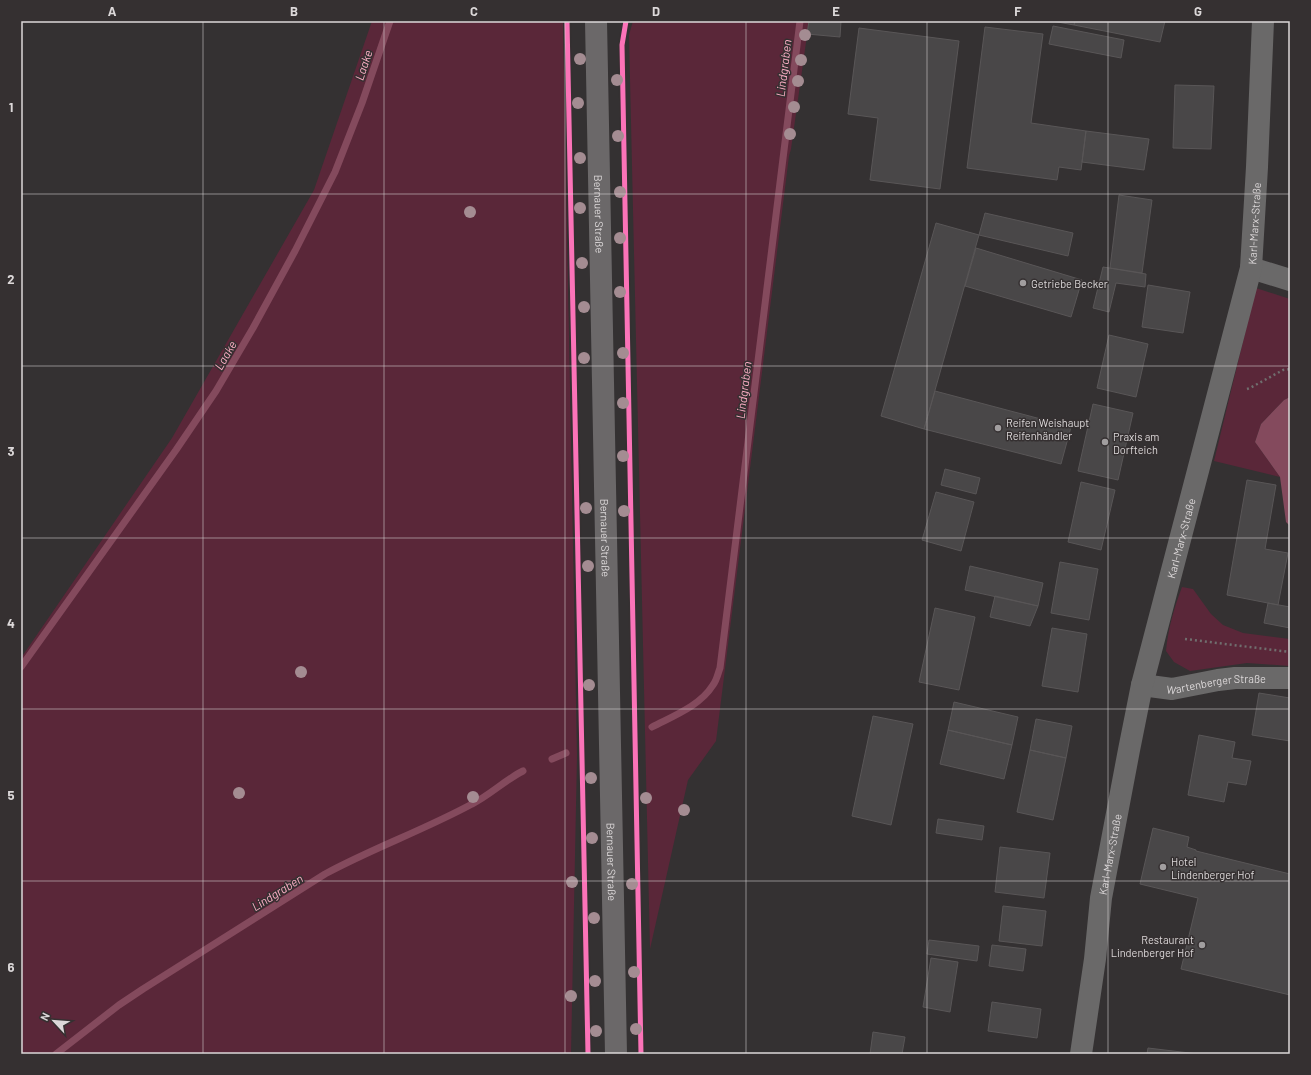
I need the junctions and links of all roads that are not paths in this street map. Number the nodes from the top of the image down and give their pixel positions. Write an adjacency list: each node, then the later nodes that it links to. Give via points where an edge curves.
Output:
1 (596, 21): 7 (main road, Bernauer Straße)
2 (1263, 21): 3 (street, Karl-Marx-Straße, via 1258,167)
3 (1251, 268): 4 (street); 6 (street, Karl-Marx-Straße)
4 (1290, 280)
5 (1290, 678): 6 (street, Wartenberger Straße, via 1235,678 1172,689)
6 (1142, 685): 8 (street, Karl-Marx-Straße, via 1101,898)
7 (616, 1054)
8 (1081, 1054)

